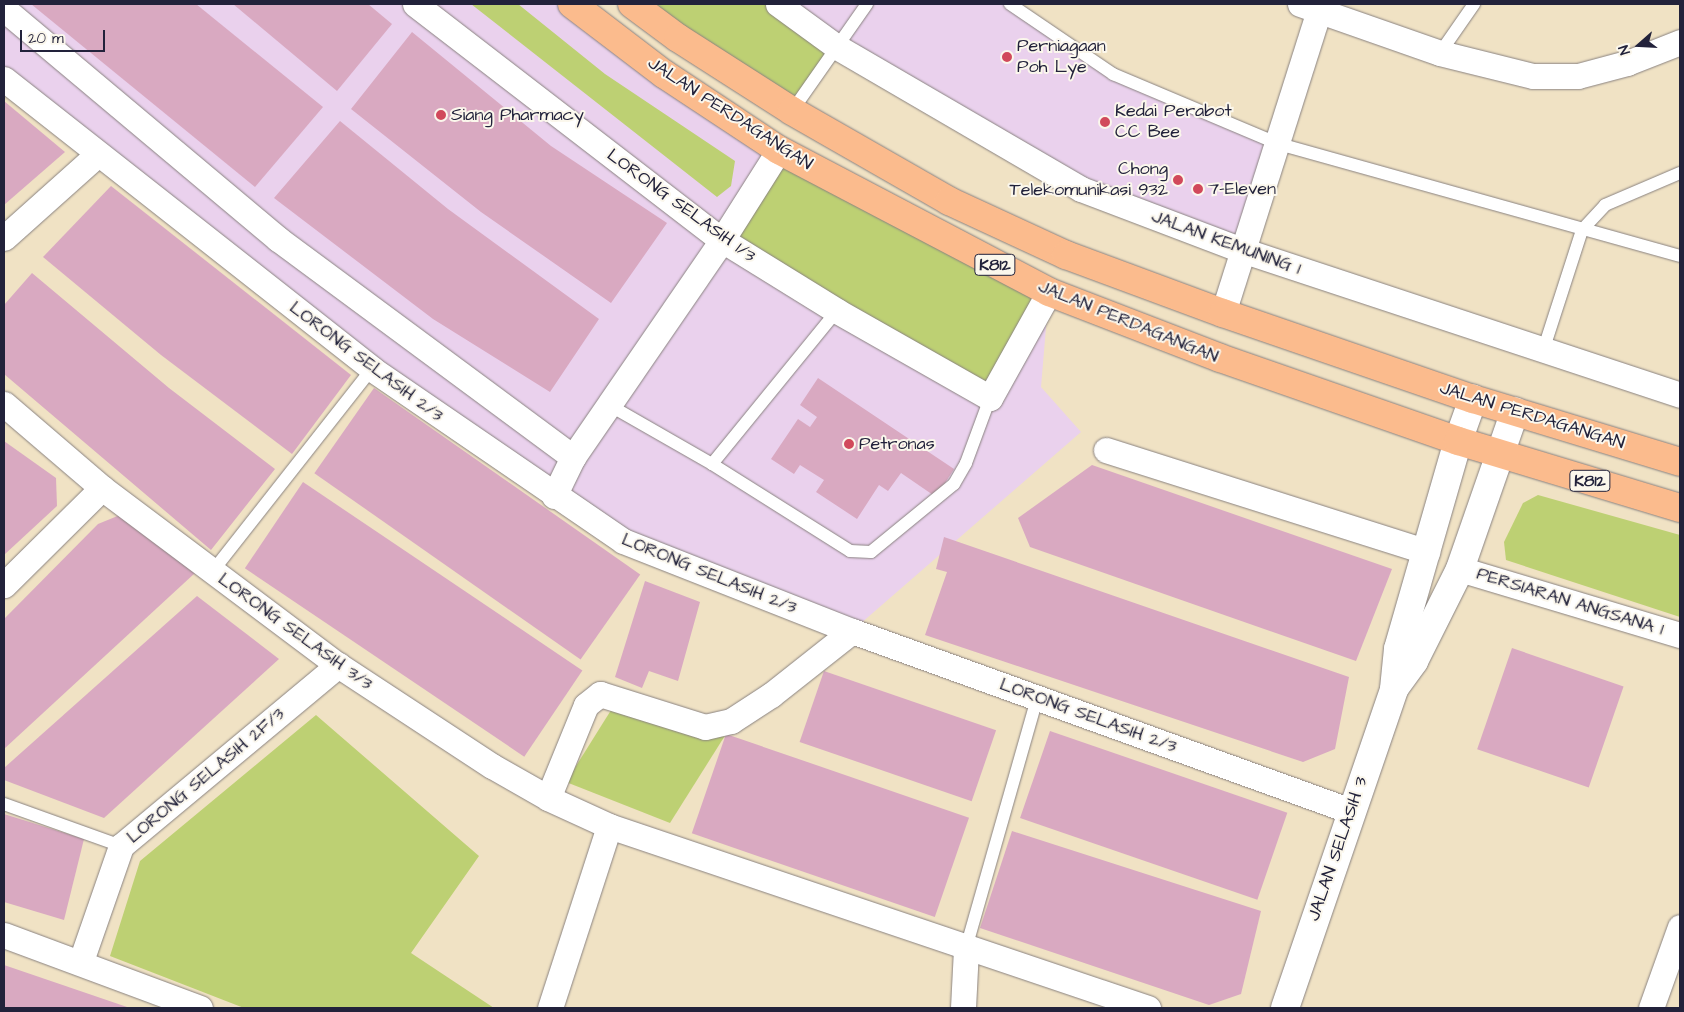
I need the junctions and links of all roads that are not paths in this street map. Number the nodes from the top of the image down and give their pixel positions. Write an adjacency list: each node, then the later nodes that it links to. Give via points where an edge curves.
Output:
1 (415, 4): 21 (street, LORONG SELASIH 1/3)
2 (572, 4): 16 (main road, JALAN PERDAGANGAN / K812, via 664,74)
3 (632, 4): 14 (main road, JALAN PERDAGANGAN / K812, via 678,38)
4 (778, 4): 11 (street, JALAN KEMUNING 1)
5 (867, 4): 11 (lane)
6 (1010, 4): 15 (lane, via 1114,74)
7 (1474, 4): 12 (lane)
8 (1313, 6): 12 (street); 15 (street)
9 (4, 9): 38 (street, via 278,239)
10 (1680, 42): 12 (street, via 1578,76 1533,76)
11 (837, 47): 14 (lane); 22 (street, JALAN KEMUNING 1, via 1081,189)
12 (1440, 53)
13 (4, 79): 17 (street, LORONG SELASIH 2/3)
14 (792, 111): 26 (main road, JALAN PERDAGANGAN / K812, via 949,201 1066,255)
15 (1279, 144): 19 (lane); 22 (street)
16 (779, 150): 21 (street); 24 (main road, JALAN PERDAGANGAN / K812)
17 (98, 154): 20 (street); 28 (street, LORONG SELASIH 2/3)
18 (1680, 173): 19 (lane, via 1605,205)
19 (1582, 230): 23 (lane); 27 (lane)
20 (4, 238)
21 (722, 240): 25 (street, LORONG SELASIH 1/3); 33 (street)
22 (1242, 250): 26 (street); 27 (street, JALAN KEMUNING 1)
23 (1680, 256)
24 (1049, 292): 30 (street); 35 (main road, JALAN PERDAGANGAN / K812, via 1220,358)
25 (837, 311): 30 (street, LORONG SELASIH 1/3); 40 (lane)
26 (1223, 313): 31 (main road, JALAN PERDAGANGAN / K812)
27 (1543, 351): 29 (street, JALAN KEMUNING 1)
28 (372, 369): 42 (street, LORONG SELASIH 2/3); 46 (lane)
29 (1680, 395)
30 (990, 398): 40 (lane, via 966,463 954,484 871,552 850,551)
31 (1474, 399): 34 (main road, JALAN PERDAGANGAN / K812); 35 (street, JALAN SELASIH 3)
32 (4, 404): 41 (street, LORONG SELASIH 3/3)
33 (609, 405): 38 (street); 40 (lane)
34 (1515, 411): 37 (street, JALAN SELASIH 3); 39 (main road, JALAN PERDAGANGAN / K812)
35 (1458, 441): 37 (main road, JALAN PERDAGANGAN / K812); 44 (street, JALAN SELASIH 3)
36 (1106, 450): 44 (street)
37 (1499, 454): 43 (main road, JALAN PERDAGANGAN / K812); 45 (street, JALAN SELASIH 3)
38 (573, 457): 42 (street)
39 (1680, 462)
40 (712, 464)
41 (102, 488): 46 (street, LORONG SELASIH 3/3); 47 (street)
42 (554, 496): 48 (street, LORONG SELASIH 2/3, via 623,541)
43 (1680, 508)
44 (1427, 552): 51 (street, JALAN SELASIH 3, via 1398,649)
45 (1460, 569): 49 (street, PERSIARAN ANGSANA 1); 51 (street, JALAN SELASIH 3, via 1414,661)
46 (212, 572): 50 (street, LORONG SELASIH 3/3)
47 (4, 585)
48 (852, 631): 52 (street, LORONG SELASIH 2/3); 53 (street, via 771,695 731,721 705,727 600,694 586,705)
49 (1680, 635)
50 (338, 666): 53 (street, LORONG SELASIH 3/3, via 492,766); 57 (street, LORONG SELASIH 2F/3)
51 (1394, 690): 55 (street, JALAN SELASIH 3)
52 (1037, 698): 55 (street, LORONG SELASIH 2/3); 60 (lane)
53 (548, 798): 56 (street, LORONG SELASIH 3/3)
54 (4, 804): 57 (lane)
55 (1351, 811): 66 (street, JALAN SELASIH 3)
56 (609, 826): 60 (street); 63 (street)
57 (122, 846): 61 (street, LORONG SELASIH 2F/3)
58 (1680, 927): 67 (street)
59 (4, 935): 61 (street)
60 (966, 948): 64 (street); 65 (street)
61 (80, 961): 62 (street)
62 (200, 1008)
63 (550, 1008)
64 (963, 1008)
65 (1148, 1008)
66 (1285, 1008)
67 (1652, 1008)

